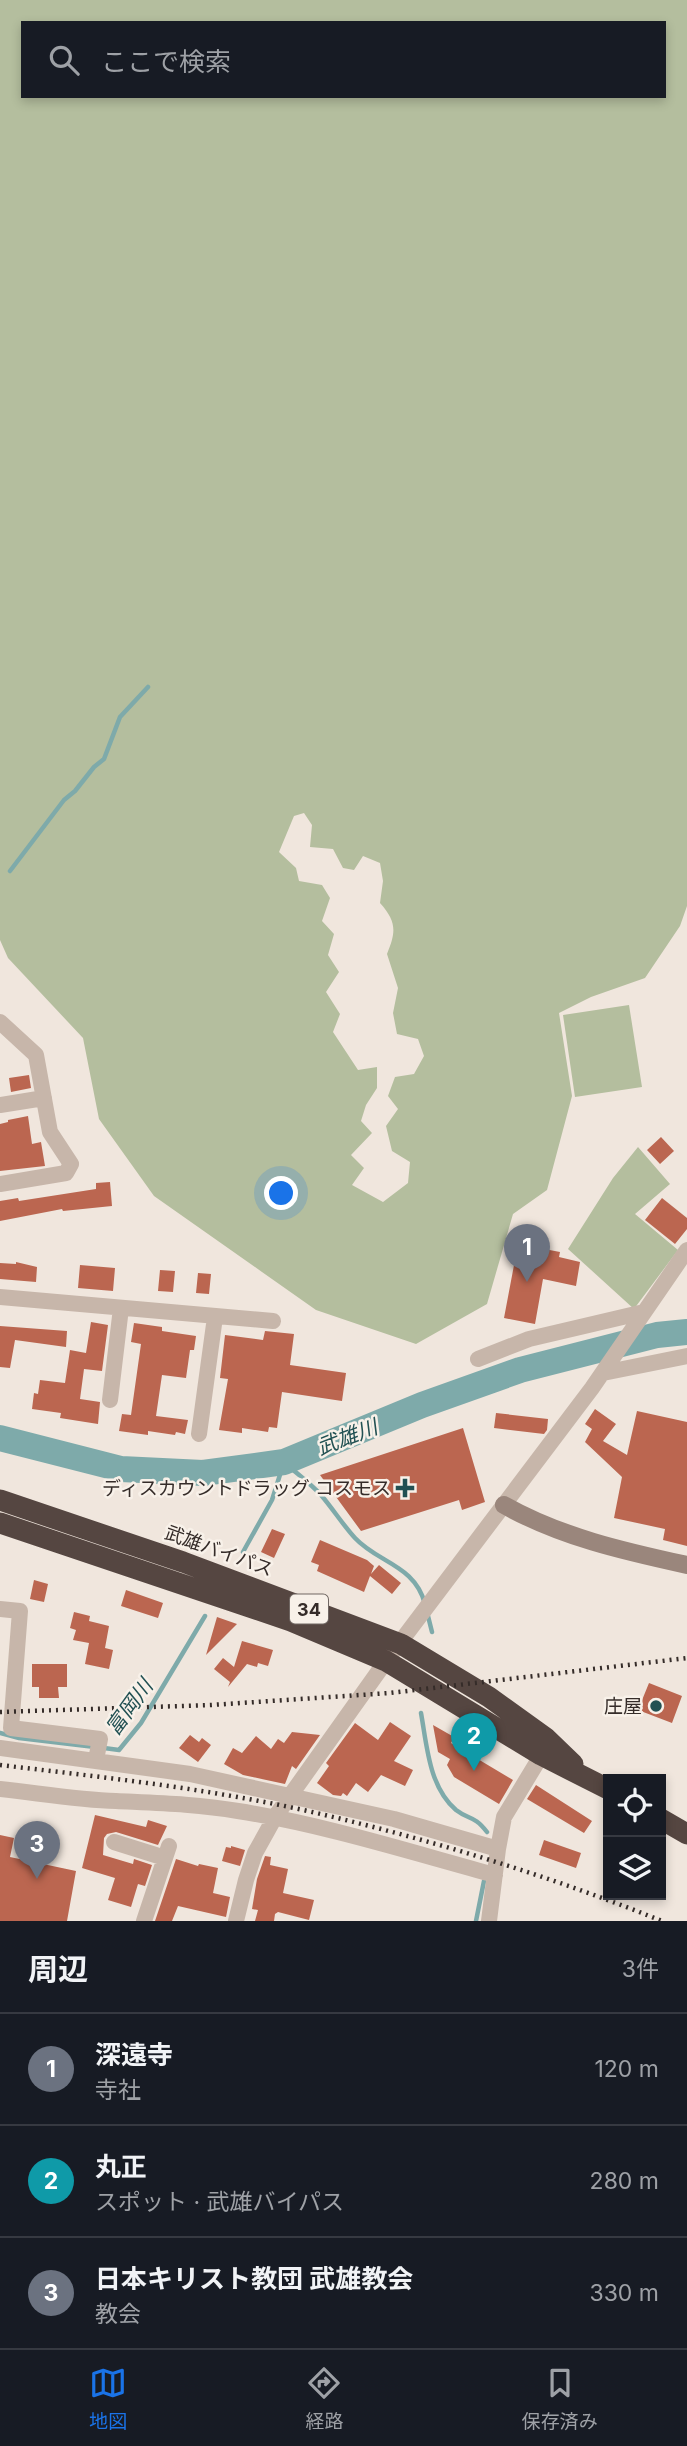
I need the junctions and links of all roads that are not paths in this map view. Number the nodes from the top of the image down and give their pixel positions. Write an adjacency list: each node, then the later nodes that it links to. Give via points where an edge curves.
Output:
1 (0, 1022): 2 (street, via 36,1055)
2 (44, 1098): 3 (street); 4 (street, via 50,1132 71,1164 66,1173)
3 (0, 1105)
4 (0, 1184)
5 (687, 1250): 9 (street)
6 (0, 1297): 7 (street)
7 (121, 1308): 8 (street); 14 (street)
8 (215, 1317): 10 (street); 15 (street)
9 (641, 1317): 12 (street, via 529,1339); 13 (street)
10 (273, 1321)
11 (687, 1356): 13 (street)
12 (478, 1359)
13 (603, 1373): 17 (street)
14 (110, 1400)
15 (200, 1434)
16 (0, 1500): 21 (highway, 武雄バイパス / 34)
17 (504, 1505): 19 (street, via 536,1523 612,1549); 21 (street)
18 (0, 1523): 22 (highway, 武雄バイパス / 34, via 291,1621)
19 (687, 1565)
20 (0, 1609): 25 (street, via 20,1611 11,1728 100,1739)
21 (401, 1644): 22 (street); 24 (highway, 武雄バイパス / 34, via 489,1697)
22 (386, 1661): 24 (highway, 武雄バイパス / 34); 28 (street)
23 (0, 1748): 25 (street)
24 (545, 1748): 26 (highway, 武雄バイパス / 34); 33 (street, via 504,1817)
25 (96, 1760): 28 (street)
26 (603, 1786)
27 (0, 1788): 29 (street, via 192,1804)
28 (291, 1795): 29 (street); 33 (street)
29 (275, 1818): 34 (street); 36 (street, via 255,1853)
30 (666, 1822): 31 (highway)
31 (687, 1834)
32 (114, 1842): 35 (street, via 167,1852)
33 (498, 1849): 34 (street)
34 (495, 1875): 37 (street)
35 (144, 1921)
36 (236, 1921)
37 (489, 1921)

